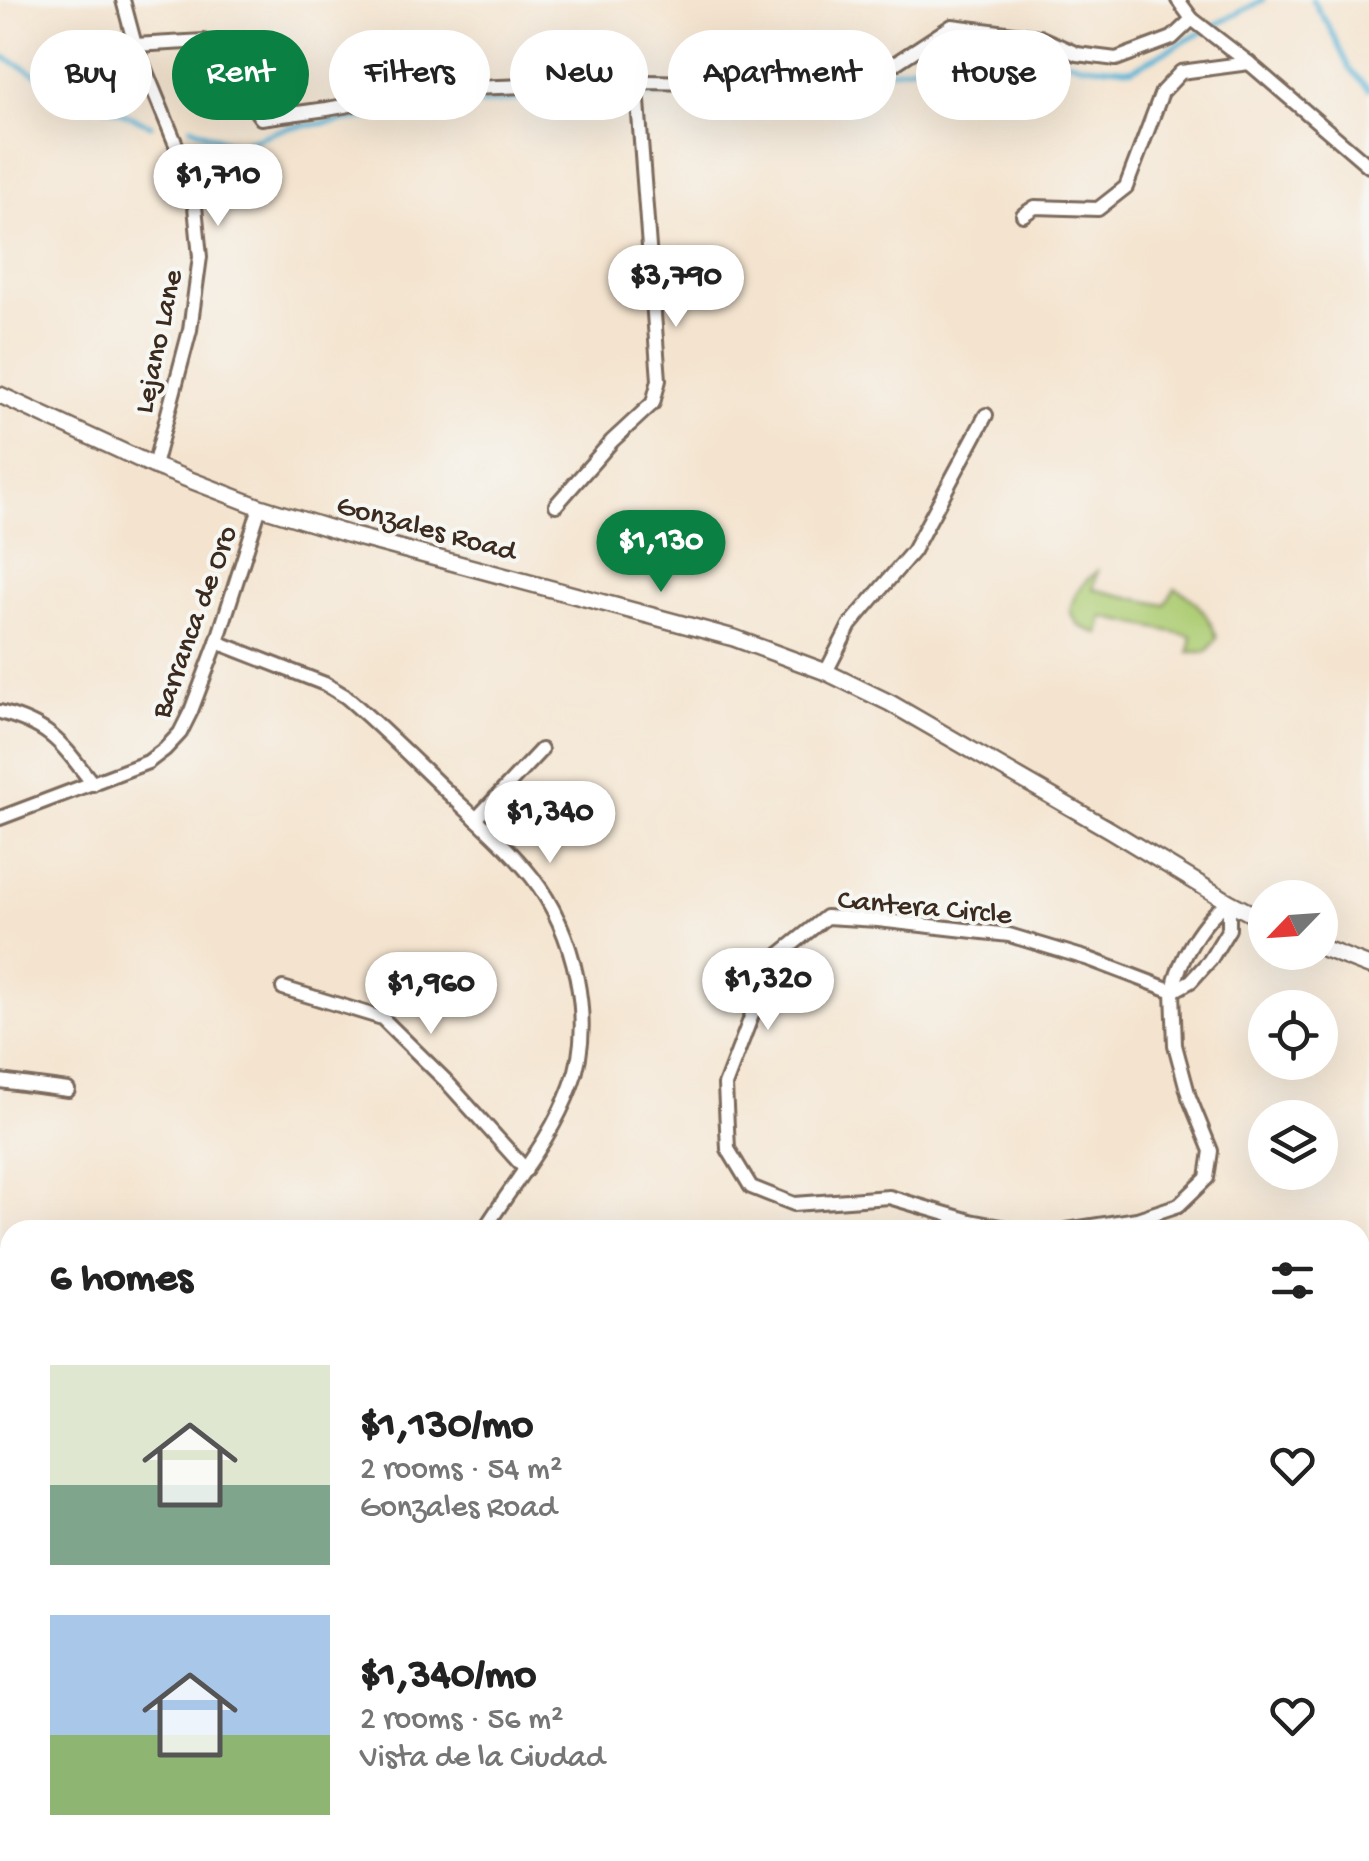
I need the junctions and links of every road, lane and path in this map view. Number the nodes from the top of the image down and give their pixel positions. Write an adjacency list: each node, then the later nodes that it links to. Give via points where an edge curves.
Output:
1 (123, 0): 4 (street, Lejano Lane)
2 (1178, 0): 3 (street)
3 (1192, 20): 5 (street, via 1172,38 1116,59 1077,54 1038,37 952,26 894,64 754,84 438,89 261,118 222,50 204,40); 6 (street)
4 (131, 30)
5 (152, 44)
6 (1249, 63): 9 (street); 10 (street, via 1182,72 1162,92 1126,187 1098,209 1036,208)
7 (152, 87): 13 (street, Lejano Lane, via 192,186 200,258 190,330)
8 (639, 120): 14 (street, via 659,380 653,404)
9 (1369, 166)
10 (1023, 215)
11 (0, 395): 13 (street, Gonzales Road)
12 (986, 415): 17 (street, via 914,551 850,626)
13 (154, 466): 15 (street, Gonzales Road)
14 (556, 505)
15 (260, 506): 16 (street, Barranca de Oro); 17 (street, Gonzales Road, via 734,638)
16 (217, 642): 20 (street, Barranca de Oro, via 180,733 148,762); 22 (street, via 345,696)
17 (826, 672): 23 (street, Gonzales Road)
18 (0, 712): 20 (street, via 58,738)
19 (541, 750): 22 (street)
20 (93, 784): 21 (street, Barranca de Oro)
21 (0, 818)
22 (476, 819): 31 (street, via 531,875 551,906 578,986 583,1035 572,1084)
23 (1229, 902): 24 (street, Gonzales Road); 28 (street, via 1210,915 1176,973); 28 (street, via 1229,929 1210,960)
24 (1248, 912)
25 (1338, 953): 26 (street)
26 (1369, 966)
27 (283, 988): 31 (street, via 382,1018)
28 (1173, 991): 33 (street, Cantera Circle, via 1009,935 878,920 826,918 773,960 725,1085 728,1148 751,1188 794,1204 889,1197); 34 (street, via 1175,1044 1211,1151 1207,1178 1179,1205)
29 (0, 1082): 30 (street)
30 (68, 1090)
31 (526, 1170): 32 (street)
32 (490, 1220)
33 (967, 1220)
34 (1131, 1220)

